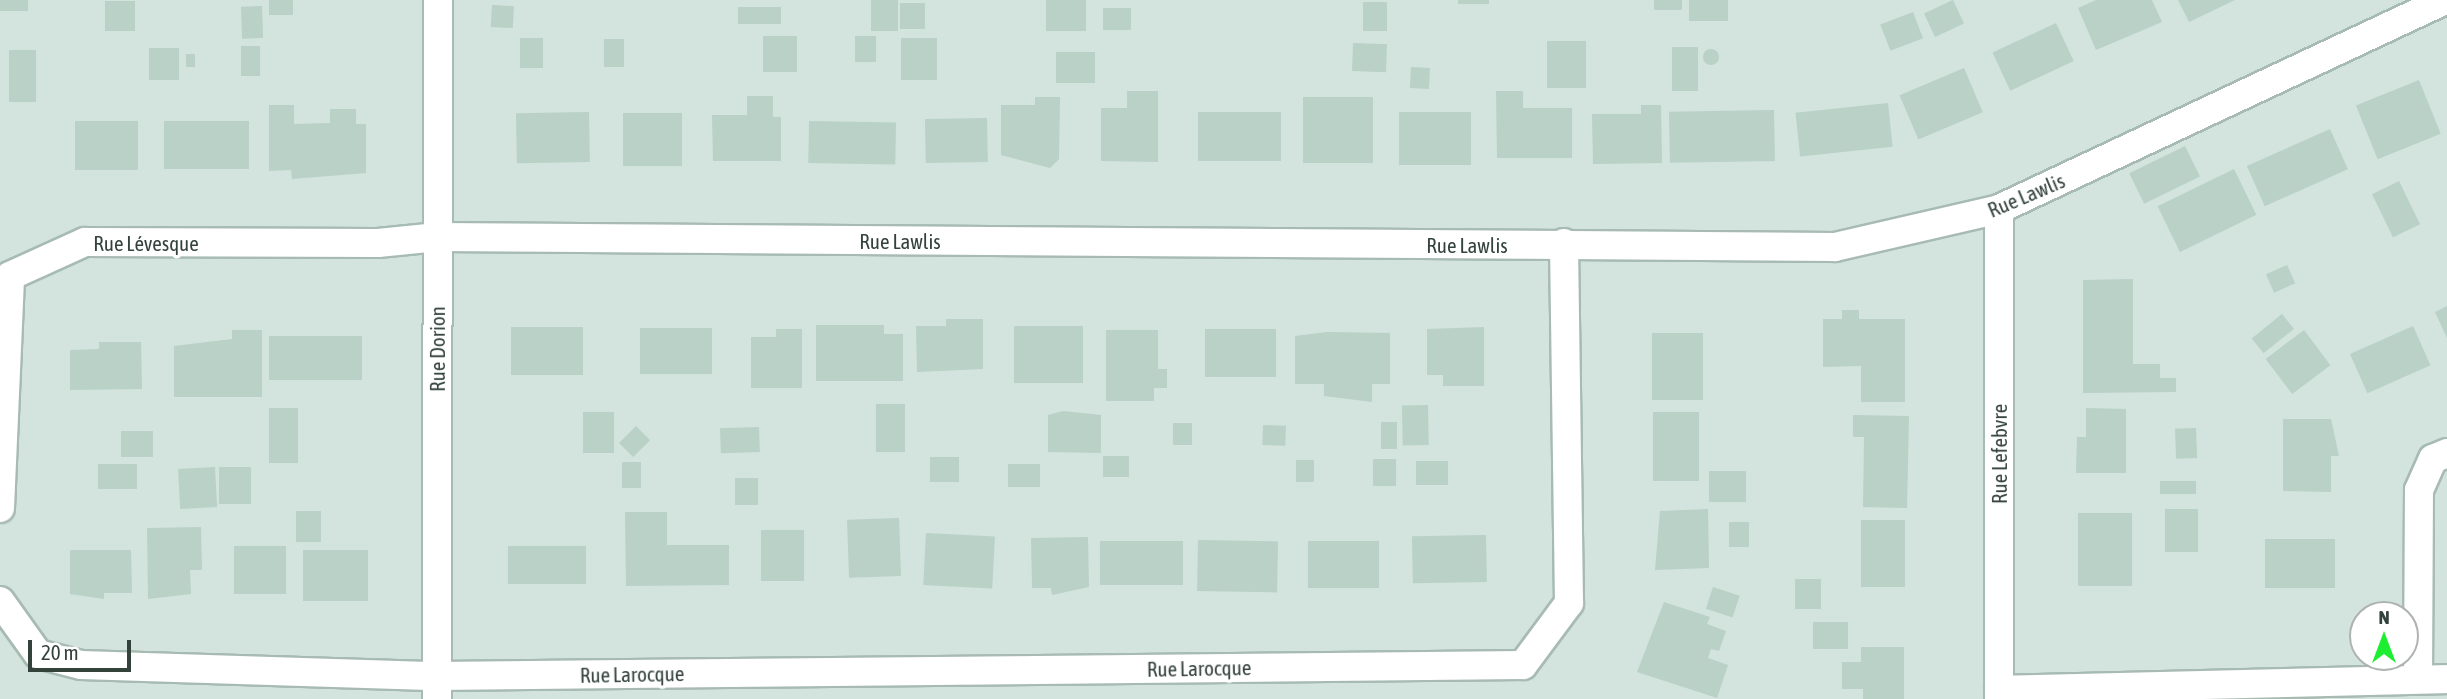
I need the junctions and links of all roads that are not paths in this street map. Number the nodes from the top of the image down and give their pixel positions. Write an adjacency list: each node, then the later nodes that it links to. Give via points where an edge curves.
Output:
1 (438, 0): 4 (street, Rue Dorion)
2 (2445, 0): 3 (street, Rue Lawlis)
3 (1999, 209): 5 (street, Rue Lawlis, via 1835,247); 12 (street, Rue Lefebvre)
4 (438, 237): 5 (street, Rue Lawlis); 7 (street, Rue Lévesque, via 378,243 85,242 10,276); 11 (street, Rue Dorion)
5 (1564, 243): 11 (street, Rue Larocque, via 1569,603 1523,665)
6 (2447, 453): 9 (street, via 2433,459 2419,490)
7 (0, 508)
8 (0, 601): 11 (street, via 38,654 81,665)
9 (2418, 679): 10 (street); 12 (street)
10 (2447, 679)
11 (437, 688)
12 (1999, 694)

